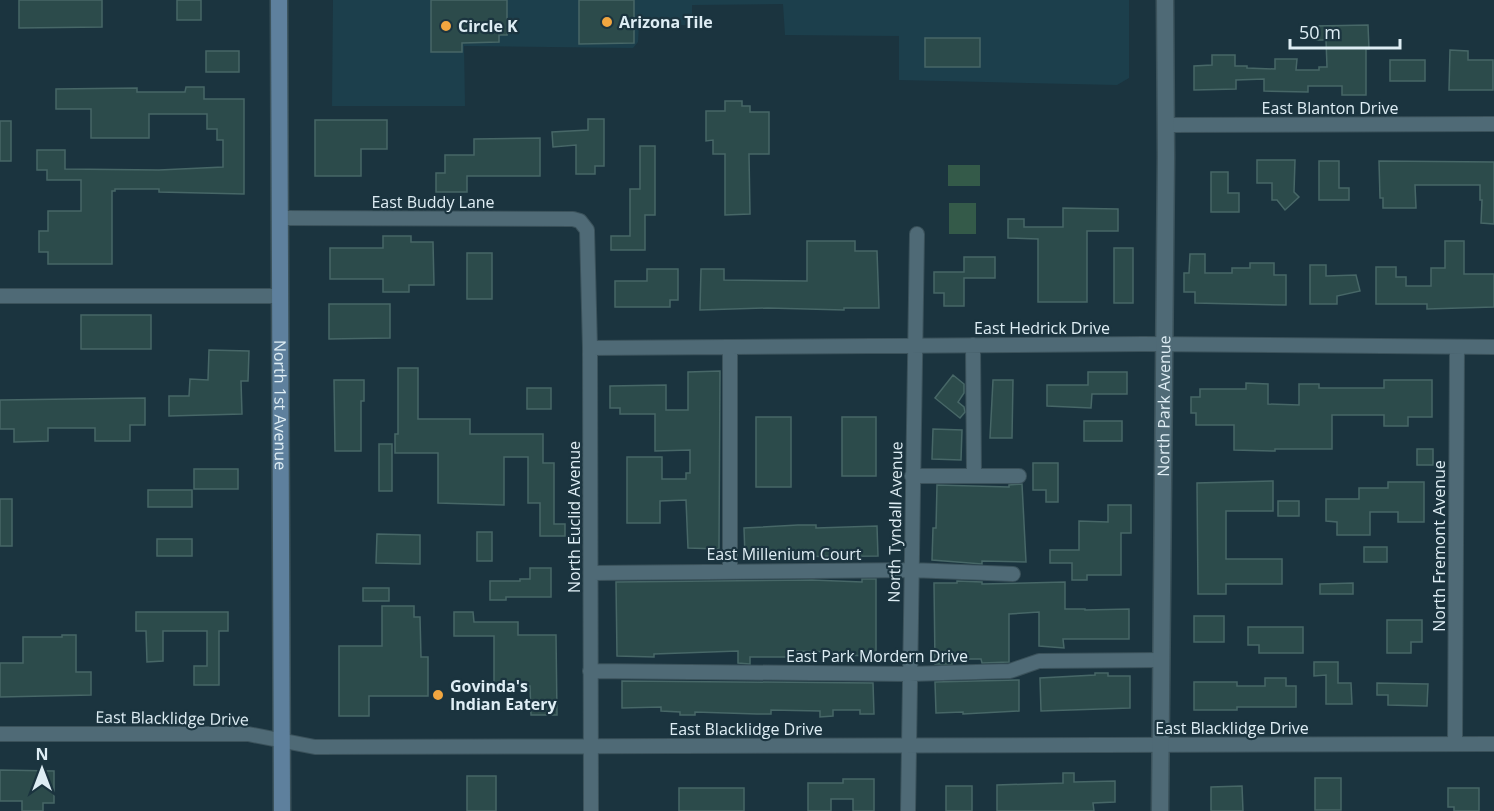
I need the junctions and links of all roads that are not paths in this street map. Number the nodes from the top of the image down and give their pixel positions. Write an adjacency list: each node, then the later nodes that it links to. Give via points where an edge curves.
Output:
1 (279, 0): 5 (main road, North 1st Avenue)
2 (1165, 0): 4 (street, North Park Avenue)
3 (1494, 124): 4 (street, East Blanton Drive)
4 (1166, 125): 10 (street, North Park Avenue)
5 (281, 218): 6 (street, East Buddy Lane, via 573,219); 9 (main road, North 1st Avenue)
6 (583, 224): 16 (street, North Euclid Avenue, via 588,240)
7 (917, 234): 11 (street, North Tyndall Avenue)
8 (0, 296): 9 (street)
9 (281, 296): 28 (main road, North 1st Avenue)
10 (1163, 344): 12 (street, East Hedrick Drive); 14 (street, East Hedrick Drive); 24 (street, North Park Avenue)
11 (914, 345): 12 (street, East Hedrick Drive); 13 (street, East Hedrick Drive); 17 (street, North Tyndall Avenue)
12 (973, 345): 18 (street)
13 (730, 347): 16 (street, East Hedrick Drive); 21 (street)
14 (1457, 347): 15 (street, East Hedrick Drive); 30 (street, North Fremont Avenue)
15 (1494, 347)
16 (590, 348): 22 (street, North Euclid Avenue)
17 (912, 476): 18 (street); 20 (street, North Tyndall Avenue)
18 (974, 476): 19 (street)
19 (1019, 476)
20 (910, 570): 21 (street, East Millenium Court); 23 (street, East Millenium Court); 26 (street, North Tyndall Avenue)
21 (730, 571): 22 (street, East Millenium Court)
22 (591, 573): 25 (street, North Euclid Avenue)
23 (1013, 574)
24 (1162, 660): 26 (street, East Park Mordern Drive, via 1039,662 1010,671); 32 (street, North Park Avenue)
25 (590, 671): 26 (street, East Park Mordern Drive); 33 (street, North Euclid Avenue)
26 (909, 674): 29 (street, North Tyndall Avenue)
27 (0, 734): 28 (street, East Blacklidge Drive, via 248,734)
28 (282, 740): 33 (street, East Blacklidge Drive, via 315,747); 34 (main road, North 1st Avenue)
29 (908, 744): 32 (street, East Blacklidge Drive); 33 (street, East Blacklidge Drive); 36 (street, North Tyndall Avenue)
30 (1455, 744): 31 (street, East Blacklidge Drive); 32 (street, East Blacklidge Drive)
31 (1494, 744)
32 (1161, 745): 37 (street, North Park Avenue)
33 (590, 746): 35 (street, North Euclid Avenue)
34 (282, 811)
35 (591, 811)
36 (908, 811)
37 (1160, 811)

